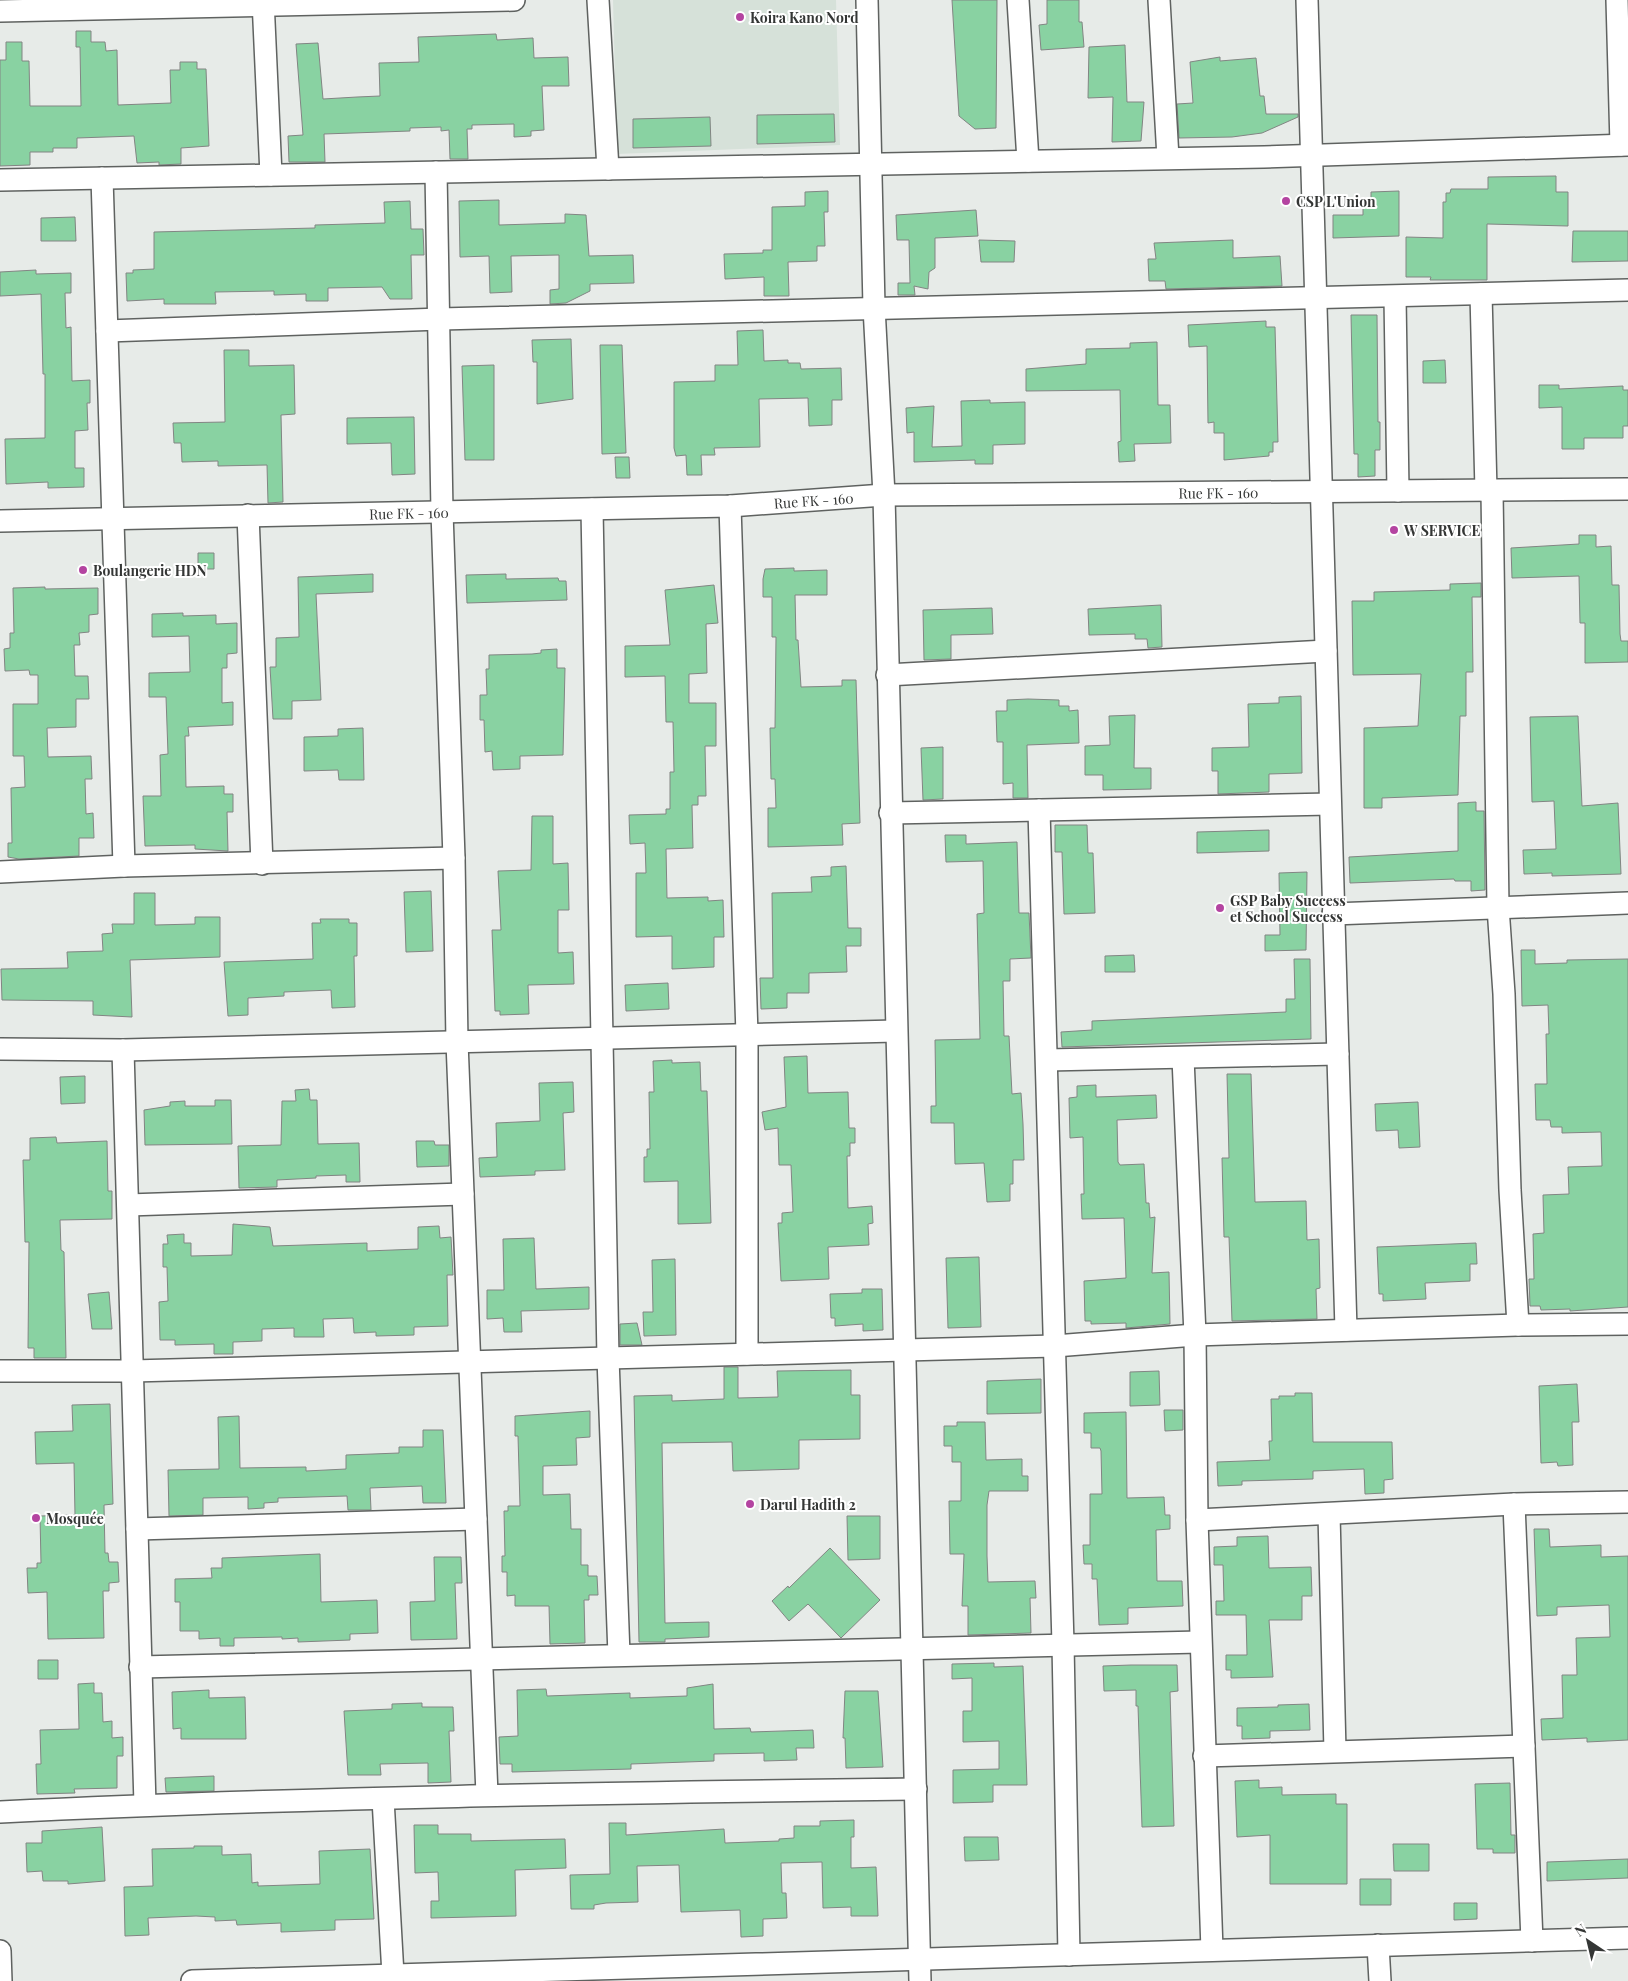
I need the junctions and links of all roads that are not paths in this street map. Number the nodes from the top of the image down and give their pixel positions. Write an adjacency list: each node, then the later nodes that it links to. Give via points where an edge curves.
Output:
1 (514, 0): 8 (street)
2 (598, 0): 15 (street)
3 (867, 0): 14 (street)
4 (1018, 0): 13 (street)
5 (1159, 0): 12 (street)
6 (1307, 0): 11 (street)
7 (1617, 0): 10 (street)
8 (263, 2): 9 (street); 17 (street)
9 (0, 12)
10 (1625, 145): 11 (street)
11 (1311, 155): 12 (street); 23 (street)
12 (1168, 158): 13 (street)
13 (1028, 161): 14 (street)
14 (873, 164): 15 (street); 24 (street)
15 (608, 169): 16 (street)
16 (436, 172): 17 (street); 25 (street)
17 (271, 175): 18 (street)
18 (102, 178): 19 (street); 26 (street)
19 (0, 180)
20 (1628, 290): 21 (street)
21 (1481, 294): 22 (street); 30 (street)
22 (1395, 297): 23 (street); 29 (street)
23 (1316, 299): 24 (street); 28 (street)
24 (874, 307): 25 (street); 31 (street)
25 (440, 318): 26 (street); 34 (street)
26 (107, 331): 36 (street)
27 (1628, 489): 30 (street, Rue FK - 160)
28 (1321, 491): 29 (street, Rue FK - 160); 31 (street, Rue FK - 160); 38 (street)
29 (1398, 491): 30 (street, Rue FK - 160)
30 (1489, 491): 48 (street)
31 (884, 495): 32 (street, Rue FK - 160); 39 (street)
32 (730, 506): 33 (street, Rue FK - 160); 51 (street)
33 (592, 509): 34 (street, Rue FK - 160); 52 (street)
34 (442, 512): 35 (street, Rue FK - 160); 43 (street)
35 (248, 515): 36 (street, Rue FK - 160); 44 (street)
36 (111, 518): 37 (street, Rue FK - 160); 45 (street)
37 (0, 521)
38 (1326, 651): 39 (street); 40 (street)
39 (887, 675): 42 (street)
40 (1330, 804): 41 (street); 49 (street)
41 (1039, 810): 42 (street); 58 (street)
42 (890, 813): 50 (street)
43 (454, 858): 44 (street); 53 (street)
44 (262, 864): 45 (street)
45 (124, 866): 46 (street)
46 (0, 872)
47 (1628, 903): 48 (street)
48 (1498, 907): 49 (street); 62 (street)
49 (1334, 914): 56 (street)
50 (896, 1031): 51 (street); 66 (street)
51 (747, 1035): 52 (street); 67 (street)
52 (602, 1038): 53 (street); 68 (street)
53 (457, 1042): 55 (street); 59 (street)
54 (0, 1049): 55 (street)
55 (124, 1050): 60 (street)
56 (1338, 1054): 57 (street); 63 (street)
57 (1183, 1058): 58 (street); 64 (street)
58 (1046, 1060): 65 (street)
59 (463, 1194): 60 (street); 69 (street)
60 (128, 1205): 71 (street)
61 (1628, 1324): 62 (street)
62 (1518, 1325): 63 (street)
63 (1346, 1330): 64 (street)
64 (1195, 1335): 65 (street); 76 (street)
65 (1055, 1346): 66 (street); 79 (street)
66 (905, 1350): 67 (street); 80 (street)
67 (747, 1354): 68 (street)
68 (608, 1358): 69 (street); 81 (street)
69 (470, 1362): 71 (street); 75 (street)
70 (0, 1371): 71 (street)
71 (132, 1371): 77 (street)
72 (1628, 1502): 73 (street)
73 (1514, 1504): 74 (street); 84 (street)
74 (1329, 1514): 76 (street); 85 (street)
75 (476, 1519): 77 (street); 82 (street)
76 (1197, 1520): 78 (street)
77 (137, 1529): 83 (street)
78 (1200, 1642): 79 (street); 86 (street)
79 (1063, 1644): 80 (street); 97 (street)
80 (912, 1648): 81 (street); 87 (street)
81 (620, 1655): 82 (street)
82 (482, 1659): 83 (street); 88 (street)
83 (140, 1667): 90 (street)
84 (1524, 1746): 85 (street); 93 (street)
85 (1335, 1751): 86 (street)
86 (1204, 1756): 95 (street)
87 (916, 1789): 88 (street); 98 (street)
88 (486, 1795): 89 (street)
89 (383, 1799): 90 (street); 99 (street)
90 (145, 1805): 91 (street)
91 (0, 1812)
92 (1628, 1938): 93 (street)
93 (1532, 1941): 94 (street)
94 (1378, 1945): 95 (street); 104 (street)
95 (1212, 1950): 97 (street)
96 (0, 1951): 101 (street)
97 (1068, 1955): 98 (street)
98 (919, 1959): 100 (street); 103 (street)
99 (393, 1975): 100 (street); 102 (street)
100 (477, 1977)
101 (1, 1981)
102 (192, 1981)
103 (920, 1981)
104 (1380, 1981)

